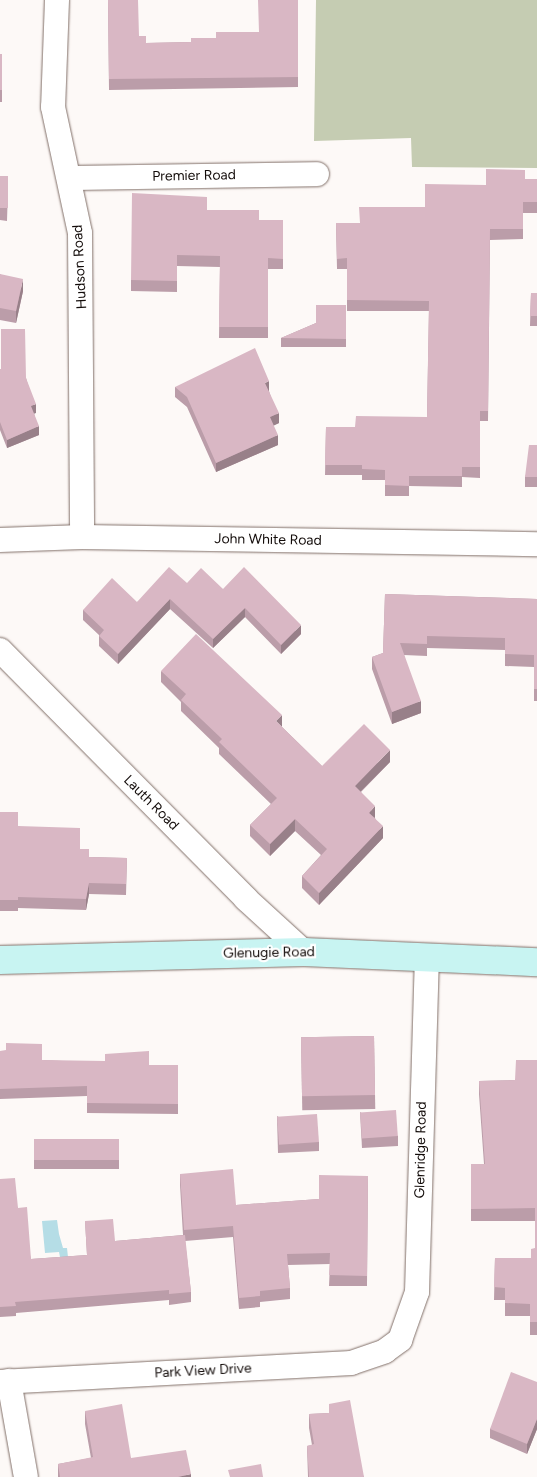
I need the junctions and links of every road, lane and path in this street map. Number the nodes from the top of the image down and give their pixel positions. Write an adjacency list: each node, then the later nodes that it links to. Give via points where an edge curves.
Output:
1 (57, 0): 3 (street, Hudson Road, via 54,108)
2 (317, 174): 3 (street, Premier Road)
3 (70, 178): 4 (street, Hudson Road, via 80,233)
4 (82, 537): 5 (street, John White Road); 6 (street, John White Road)
5 (0, 540)
6 (537, 544)
7 (0, 650): 8 (street, Lauth Road, via 246,899)
8 (304, 952): 9 (street, Glenugie Road); 10 (street, Glenugie Road)
9 (426, 956): 11 (street, Glenugie Road); 12 (street, Glenridge Road, via 417,1292)
10 (0, 960)
11 (537, 962)
12 (400, 1340): 13 (street, Park View Drive, via 385,1351 351,1363)
13 (4, 1382): 14 (street)
14 (26, 1477)

